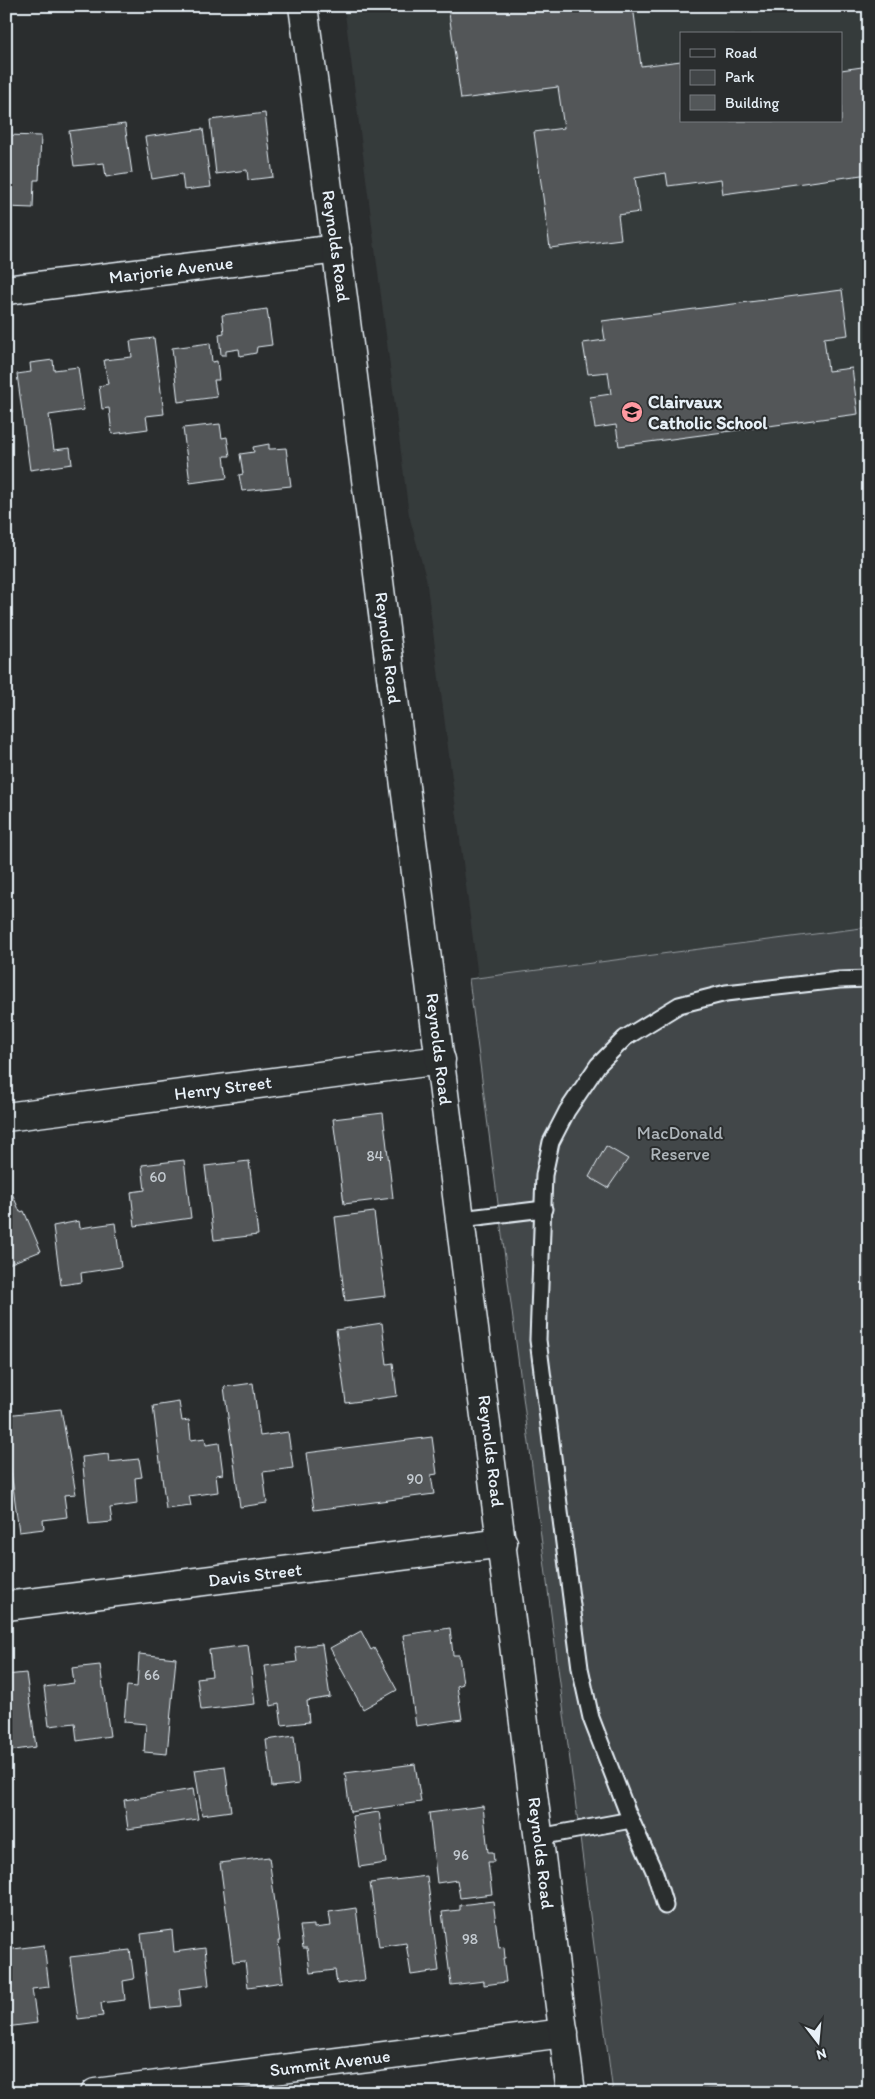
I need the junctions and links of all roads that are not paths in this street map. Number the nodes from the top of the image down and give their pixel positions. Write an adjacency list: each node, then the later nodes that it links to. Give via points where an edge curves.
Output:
1 (303, 6): 2 (street, Reynolds Road)
2 (336, 249): 3 (street, Marjorie Avenue); 5 (street, Reynolds Road)
3 (6, 290)
4 (869, 979): 7 (lane, via 726,993 678,1005 625,1038 598,1065 551,1142 544,1175)
5 (441, 1060): 6 (street, Henry Street); 8 (street, Reynolds Road)
6 (6, 1117)
7 (544, 1209): 8 (lane); 11 (lane, via 539,1349 580,1668 592,1718)
8 (461, 1219): 9 (street, Reynolds Road)
9 (503, 1544): 10 (street, Davis Street); 12 (street, Reynolds Road)
10 (6, 1606)
11 (631, 1820): 12 (lane); 13 (lane)
12 (539, 1837): 14 (street, Reynolds Road)
13 (666, 1906)
14 (564, 2032): 15 (street, Summit Avenue); 16 (street, Reynolds Road)
15 (95, 2093)
16 (572, 2093)

